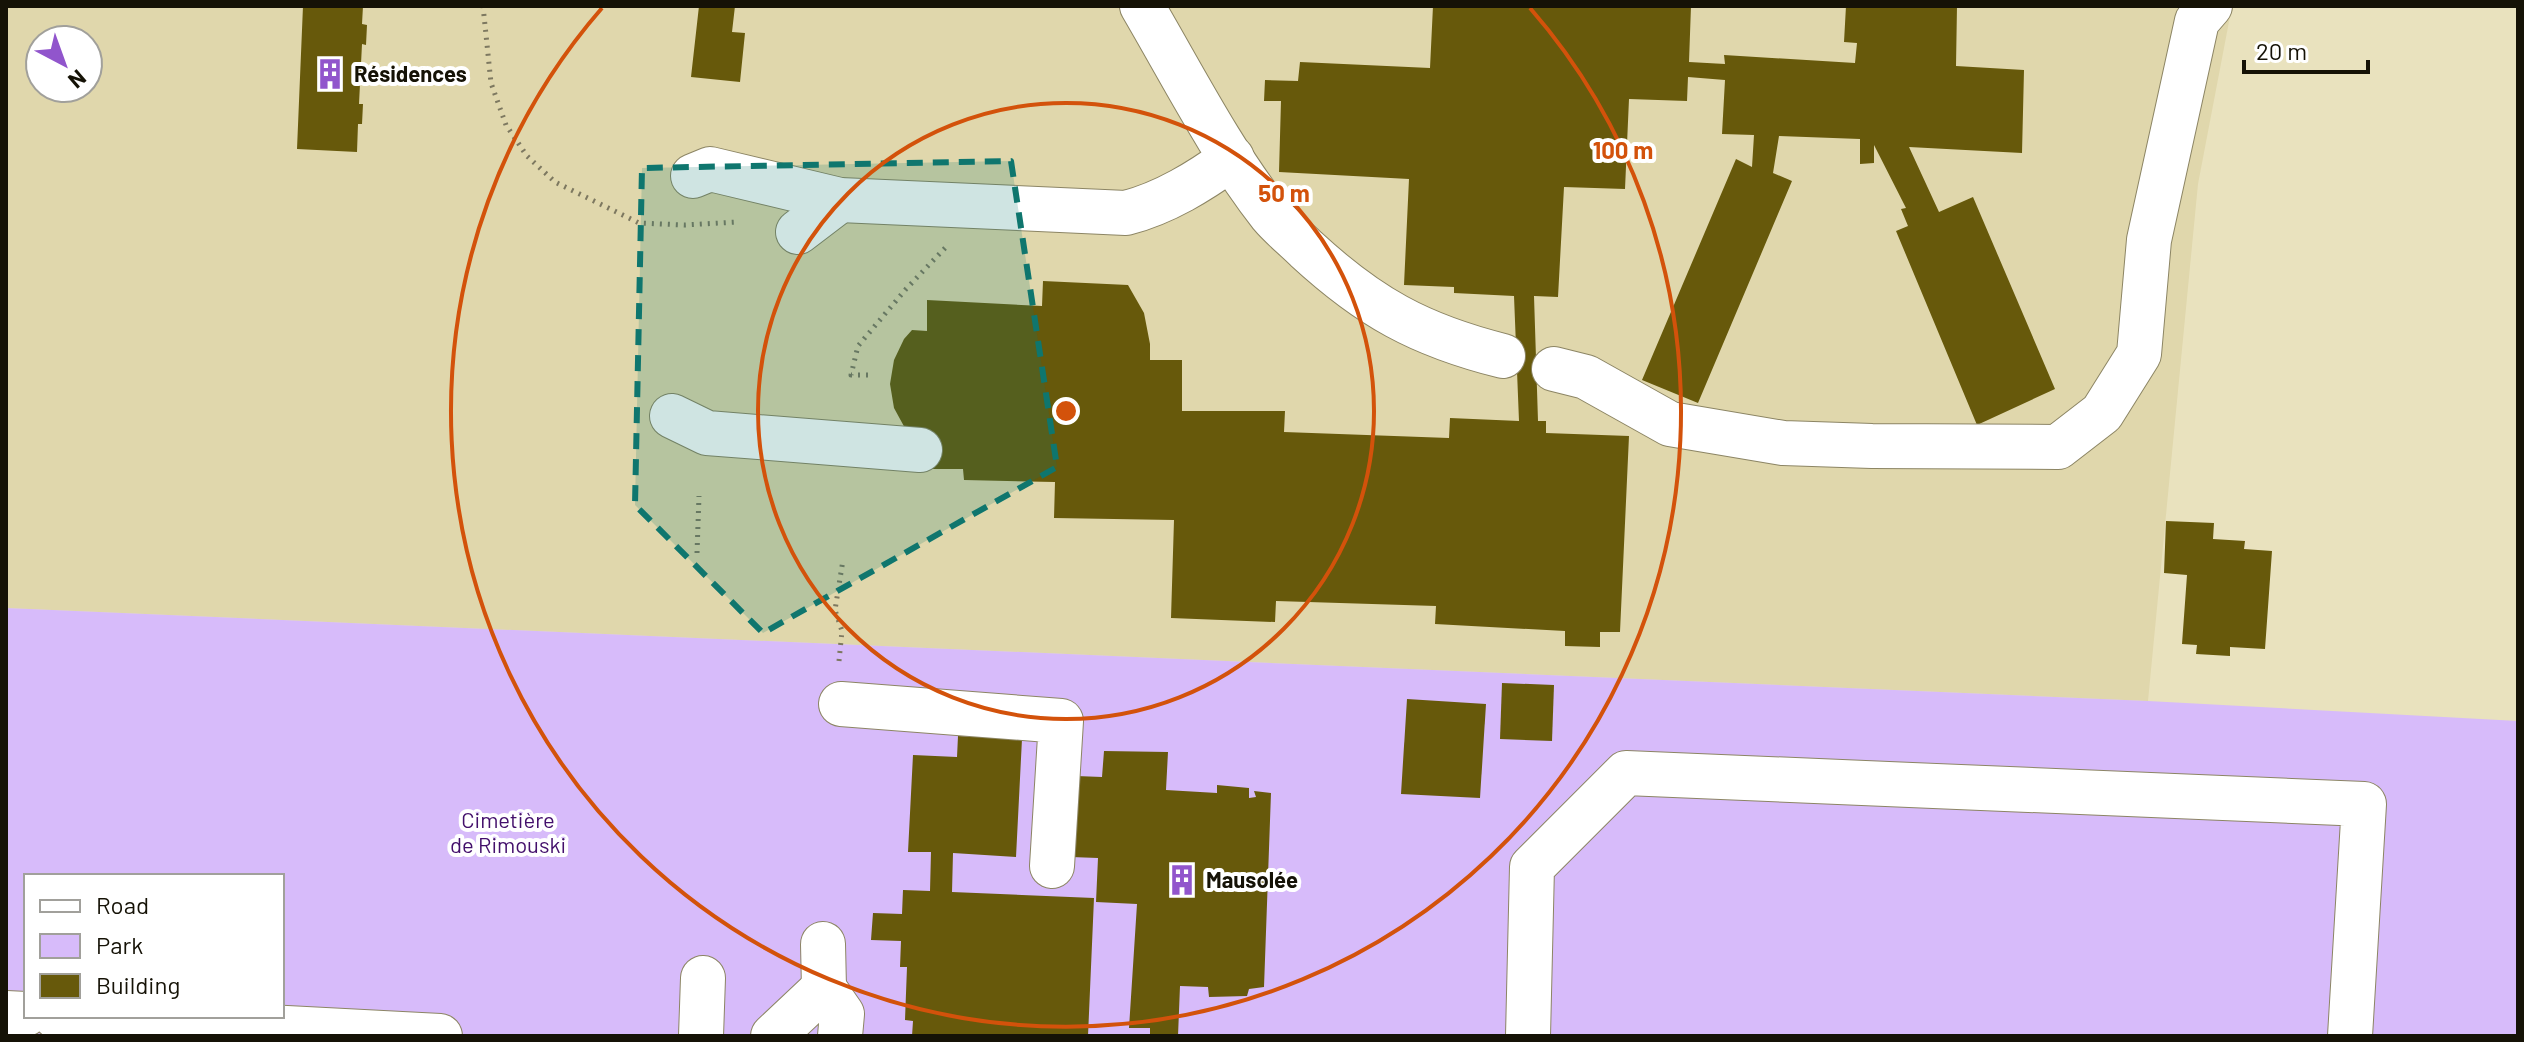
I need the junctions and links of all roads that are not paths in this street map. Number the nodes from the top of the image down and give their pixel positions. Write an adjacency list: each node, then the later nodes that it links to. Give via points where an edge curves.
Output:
1 (1142, 6): 4 (street)
2 (2239, 6): 3 (street)
3 (2203, 18): 9 (street, via 2149,240 2139,354 2102,413 2058,447 1783,443 1670,424 1586,377)
4 (1232, 158): 6 (street, via 1151,207 1126,213); 8 (street, via 1272,217 1338,278 1395,317 1456,344)
5 (693, 176): 6 (street, via 710,169)
6 (840, 200): 7 (street)
7 (798, 232)
8 (1503, 356)
9 (1554, 369)
10 (672, 416): 11 (street, via 707,433)
11 (920, 450)
12 (839, 689): 13 (street, via 1061,721)
13 (1052, 866)
14 (823, 944): 16 (street)
15 (703, 978): 19 (street)
16 (824, 988): 20 (street); 21 (street, via 842,1014)
17 (94, 1018): 18 (street)
18 (440, 1036)
19 (701, 1036)
20 (773, 1036)
21 (840, 1036)
22 (1528, 1036): 23 (street, via 1532,867 1626,773 2364,804)
23 (2350, 1036)

